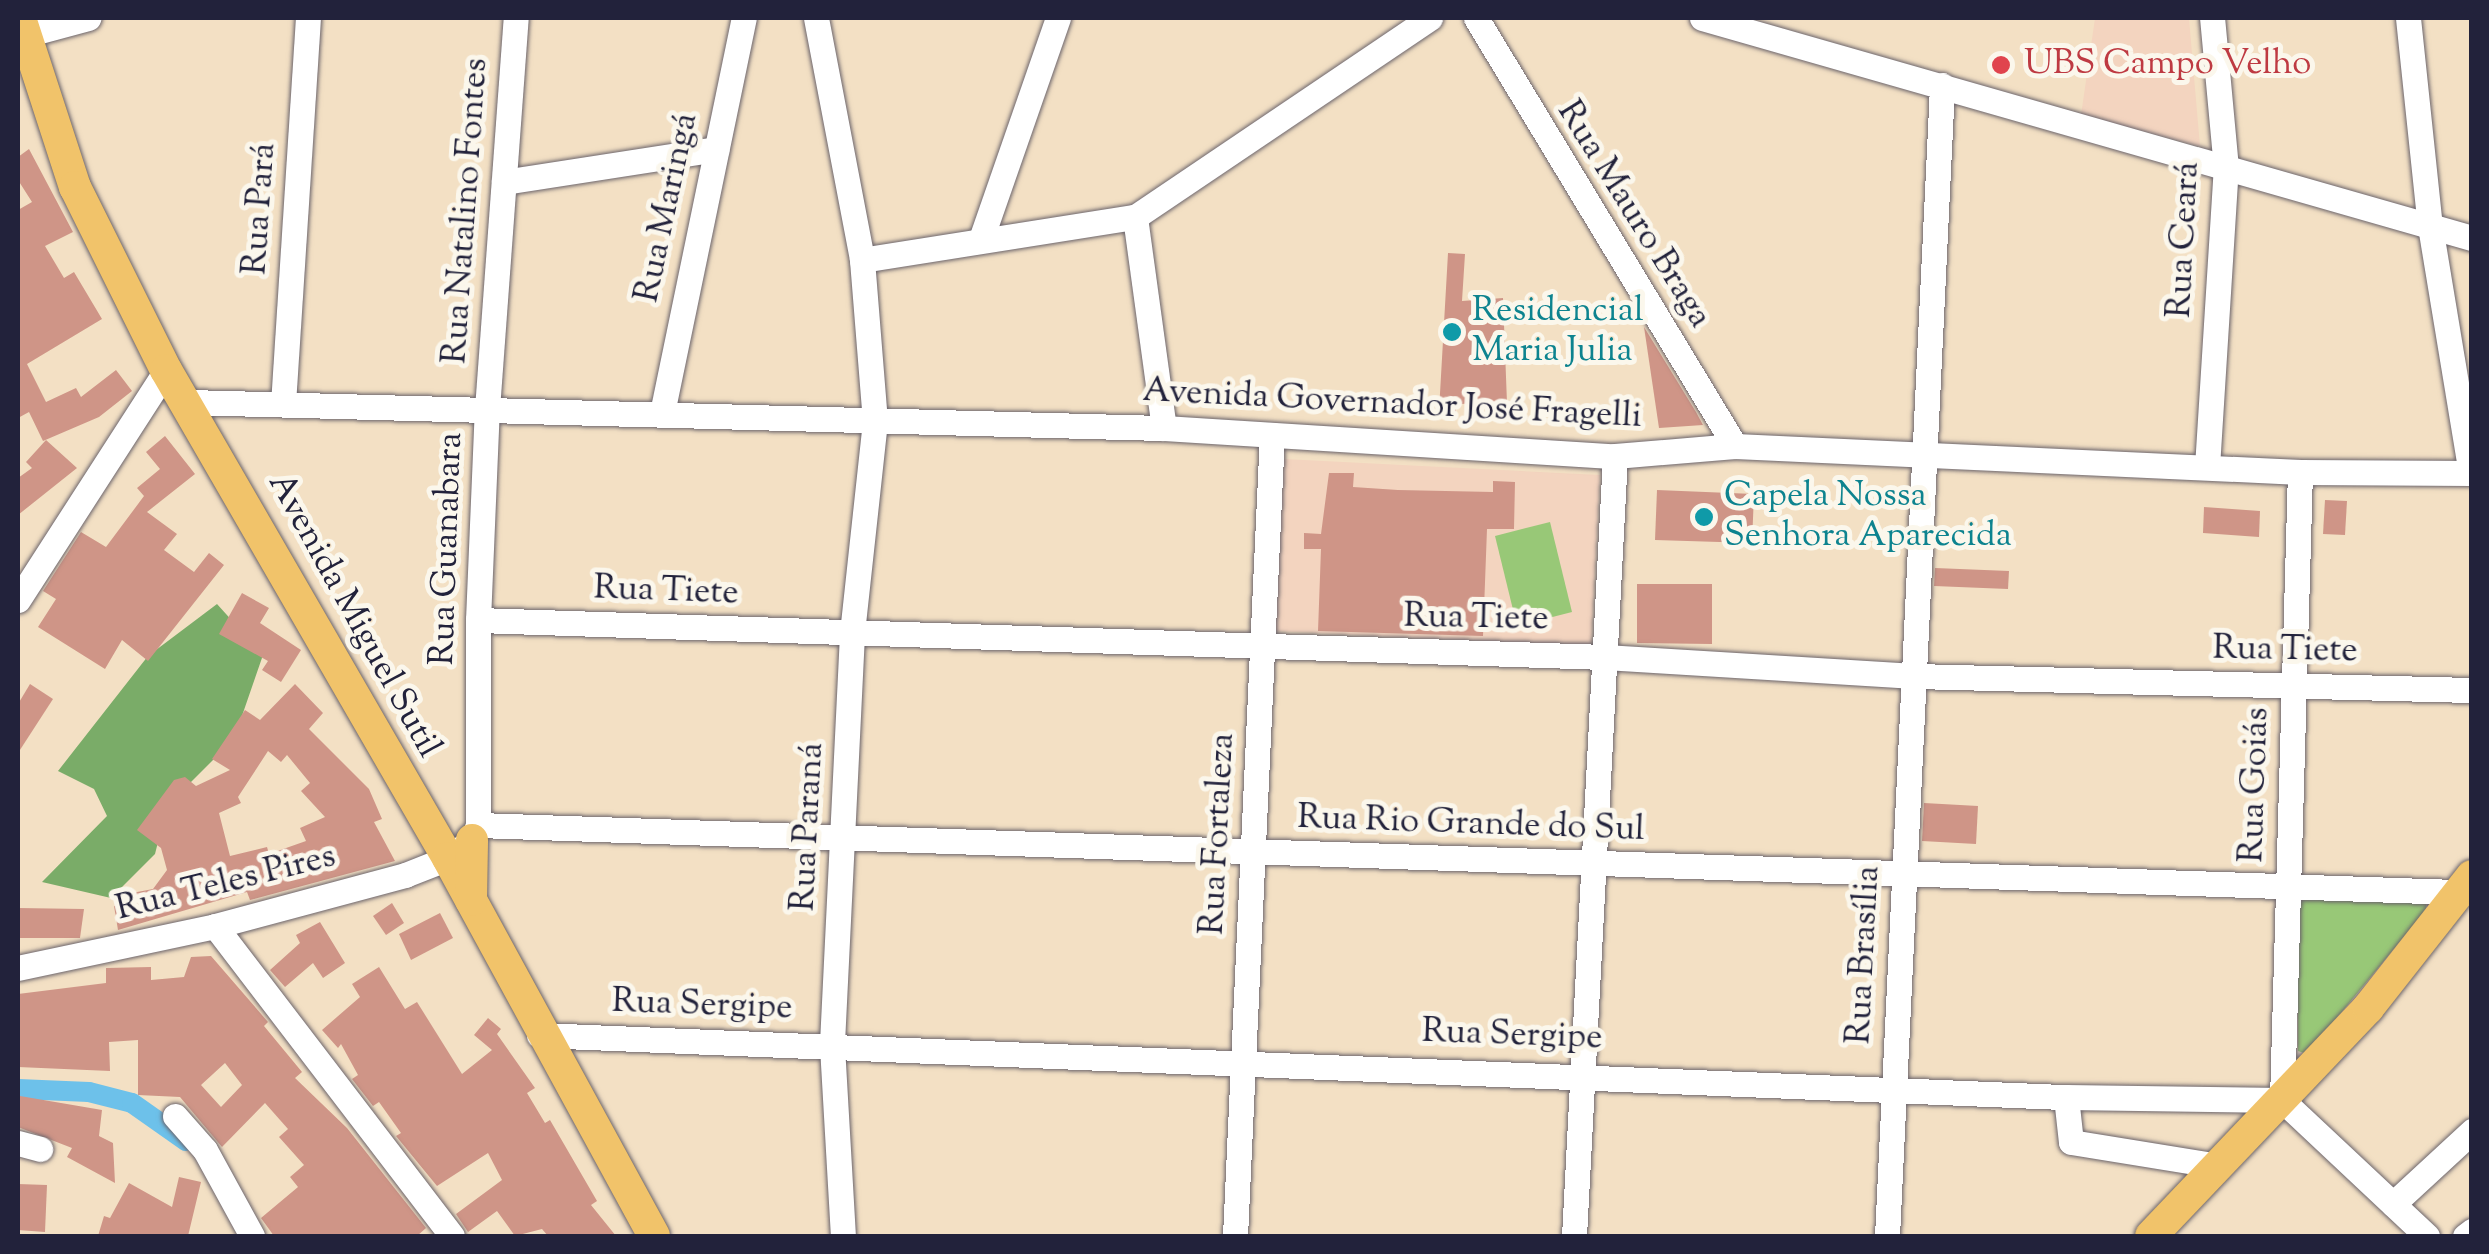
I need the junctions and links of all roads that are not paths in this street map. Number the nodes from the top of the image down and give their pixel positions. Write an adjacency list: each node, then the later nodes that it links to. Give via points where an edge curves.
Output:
1 (88, 18): 12 (street)
2 (308, 18): 24 (street, Rua Pará)
3 (516, 18): 16 (street, Rua Natalino Fontes)
4 (744, 18): 14 (street, Rua Maringá)
5 (816, 18): 21 (street, Rua Paraná)
6 (1058, 18): 20 (street)
7 (1430, 18): 17 (street)
8 (1476, 18): 30 (street, Rua Mauro Braga)
9 (1702, 18): 13 (street)
10 (2212, 18): 15 (street, Rua Ceará)
11 (2408, 18): 18 (street)
12 (21, 30): 22 (main road, Avenida Miguel Sutil, via 75,187)
13 (1942, 85): 15 (street); 31 (street, Rua Brasília)
14 (716, 149): 16 (street); 26 (street, Rua Maringá)
15 (2226, 168): 18 (street); 33 (street, Rua Ceará)
16 (504, 182): 25 (street, Rua Natalino Fontes)
17 (1135, 217): 20 (street); 28 (street)
18 (2430, 226): 19 (street); 35 (street)
19 (2472, 238)
20 (980, 239): 21 (street)
21 (862, 260): 27 (street, Rua Paraná)
22 (166, 370): 23 (main road, Avenida Miguel Sutil); 36 (street)
23 (188, 402): 24 (street, Avenida Governador José Fragelli); 44 (main road, Avenida Miguel Sutil)
24 (283, 404): 25 (street, Avenida Governador José Fragelli)
25 (488, 409): 26 (street, Avenida Governador José Fragelli); 37 (street, Rua Guanabara)
26 (662, 413): 27 (street, Avenida Governador José Fragelli)
27 (875, 420): 28 (street, Avenida Governador José Fragelli); 38 (street, Rua Paraná)
28 (1164, 428): 29 (street, Avenida Governador José Fragelli)
29 (1272, 435): 32 (street, Avenida Governador José Fragelli); 39 (street, Rua Fortaleza)
30 (1735, 446): 31 (street, Avenida Governador José Fragelli); 32 (street, Avenida Governador José Fragelli)
31 (1924, 454): 33 (street, Avenida Governador José Fragelli); 41 (street, Rua Brasília)
32 (1616, 456): 40 (street)
33 (2207, 467): 34 (street, Avenida Governador José Fragelli)
34 (2300, 472): 35 (street, Avenida Governador José Fragelli); 42 (street, Rua Goiás)
35 (2471, 473)
36 (18, 600)
37 (478, 620): 38 (street, Rua Tiete); 44 (street, Rua Guanabara)
38 (852, 634): 39 (street, Rua Tiete); 45 (street, Rua Paraná)
39 (1262, 649): 40 (street, Rua Tiete); 46 (street, Rua Fortaleza)
40 (1605, 657): 41 (street, Rua Tiete); 47 (street)
41 (1914, 676): 42 (street, Rua Tiete); 48 (street, Rua Brasília)
42 (2294, 686): 43 (street, Rua Tiete); 50 (street, Rua Goiás)
43 (2472, 690)
44 (466, 841): 45 (street, Rua Rio Grande do Sul); 51 (street, Rua Teles Pires); 53 (main road, Avenida Miguel Sutil, via 471,904)
45 (845, 841): 46 (street, Rua Rio Grande do Sul); 54 (street, Rua Paraná)
46 (1253, 852): 47 (street, Rua Rio Grande do Sul); 55 (street, Rua Fortaleza)
47 (1594, 864): 48 (street, Rua Rio Grande do Sul); 56 (street)
48 (1904, 874): 50 (street, Rua Rio Grande do Sul); 57 (street, Rua Brasília)
49 (2466, 884): 50 (street, Rua Rio Grande do Sul); 59 (main road)
50 (2288, 886): 59 (street, Rua Goiás)
51 (215, 926): 52 (street, Rua Teles Pires); 66 (street)
52 (18, 968)
53 (540, 1036): 54 (street, Rua Sergipe); 67 (main road, Avenida Miguel Sutil)
54 (832, 1046): 55 (street, Rua Sergipe); 68 (street, Rua Paraná)
55 (1244, 1062): 56 (street, Rua Sergipe); 69 (street, Rua Fortaleza)
56 (1583, 1074): 57 (street, Rua Sergipe); 70 (street)
57 (1894, 1086): 58 (street, Rua Sergipe); 71 (street, Rua Brasília)
58 (2066, 1098): 59 (street, Rua Sergipe); 62 (street, via 2071,1142)
59 (2282, 1100): 62 (main road); 63 (street)
60 (175, 1116): 65 (street, via 205,1150)
61 (2472, 1132): 63 (street)
62 (2219, 1166): 72 (main road)
63 (2393, 1204): 73 (street)
64 (2472, 1231): 74 (street)
65 (252, 1236)
66 (452, 1236)
67 (654, 1236)
68 (843, 1236)
69 (1235, 1236)
70 (1574, 1236)
71 (1887, 1236)
72 (2152, 1236)
73 (2427, 1236)
74 (2465, 1236)

